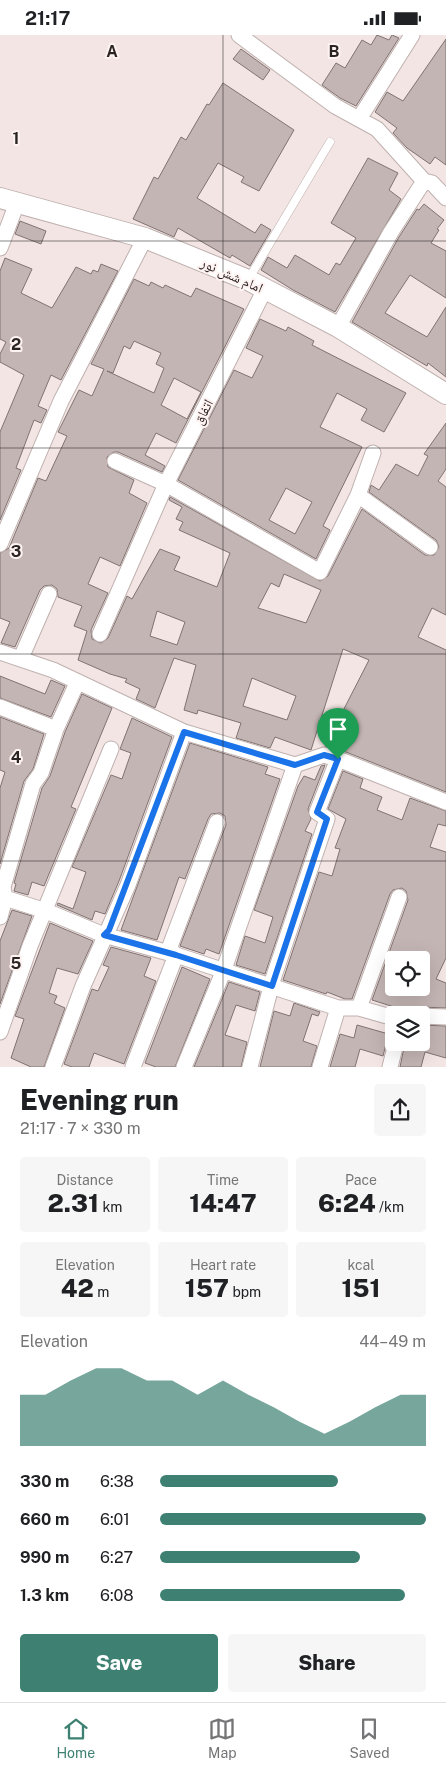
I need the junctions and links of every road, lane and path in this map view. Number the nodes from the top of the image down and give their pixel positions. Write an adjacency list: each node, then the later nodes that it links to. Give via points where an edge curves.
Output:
1 (239, 35): 3 (street, via 335,106)
2 (412, 35): 3 (street)
3 (359, 119): 5 (street, via 377,129)
4 (330, 142): 10 (lane)
5 (424, 181): 6 (street, via 432,183); 11 (street, via 391,232)
6 (446, 198)
7 (9, 201): 8 (street, امام شش نور); 9 (street)
8 (145, 238): 10 (street, امام شش نور); 17 (street, via 61,401)
9 (0, 248)
10 (256, 285): 11 (street, امام شش نور); 15 (street, اتفاق)
11 (338, 327): 12 (street, امام شش نور)
12 (446, 394)
13 (373, 453): 16 (street)
14 (115, 461): 15 (street)
15 (166, 484): 16 (street, via 320,572); 20 (street, اتفاق)
16 (358, 495): 18 (street)
17 (0, 544)
18 (430, 547)
19 (49, 594): 22 (street)
20 (100, 634)
21 (0, 652): 22 (street)
22 (22, 658): 23 (street)
23 (77, 683): 25 (street); 26 (street)
24 (0, 707): 25 (street)
25 (56, 729): 32 (street, via 41,773 33,784 3,887)
26 (184, 732): 29 (street); 36 (street, via 128,885)
27 (111, 749): 34 (street)
28 (338, 759): 29 (street, via 324,755); 30 (street); 39 (street, via 317,812 327,819)
29 (295, 765): 38 (street)
30 (446, 802)
31 (217, 822): 37 (street, via 169,949)
32 (5, 897): 34 (street); 35 (street)
33 (400, 897): 41 (street)
34 (46, 911): 36 (street); 45 (street)
35 (0, 917)
36 (104, 935): 37 (street); 47 (street)
37 (176, 955): 38 (street); 48 (street)
38 (223, 971): 39 (street); 49 (street)
39 (272, 986): 40 (street); 50 (street)
40 (338, 1008): 41 (street); 51 (street)
41 (359, 1009): 42 (street)
42 (385, 1016)
43 (430, 1016): 44 (street)
44 (446, 1017)
45 (0, 1032)
46 (394, 1051): 52 (street)
47 (53, 1067)
48 (133, 1067)
49 (184, 1067)
50 (250, 1067)
51 (320, 1067)
52 (390, 1067)

